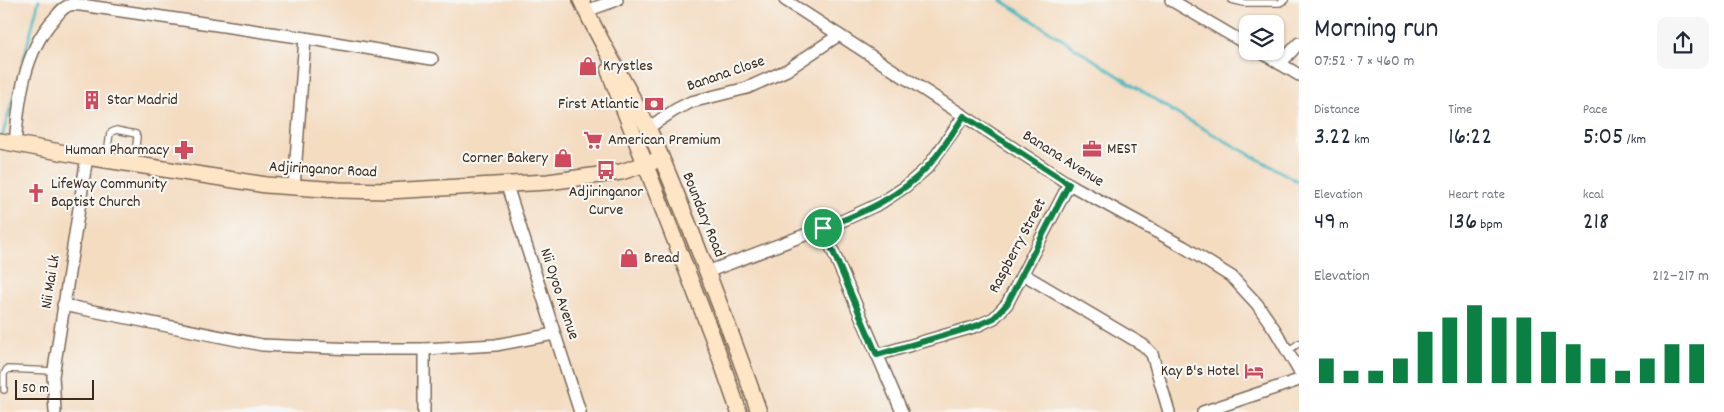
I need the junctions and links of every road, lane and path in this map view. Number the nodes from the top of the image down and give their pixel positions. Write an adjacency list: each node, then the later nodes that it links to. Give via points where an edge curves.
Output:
1 (617, 0): 6 (street)
2 (785, 0): 7 (street, Banana Avenue)
3 (1171, 0): 10 (street)
4 (1232, 0): 5 (lane, via 1280,3)
5 (1285, 0)
6 (584, 6): 9 (main road, Boundary Road)
7 (839, 35): 16 (street, Banana Avenue); 17 (street, Banana Close, via 787,70 747,88 691,102)
8 (305, 38): 12 (street); 18 (street, via 70,5 62,9 44,30 29,60); 26 (street)
9 (599, 38): 17 (main road, Boundary Road); 23 (main road, Boundary Road)
10 (1239, 40)
11 (1299, 43): 14 (street)
12 (432, 58)
13 (1274, 60): 14 (street)
14 (1280, 64): 15 (street)
15 (1299, 75)
16 (964, 116): 24 (street, Banana Avenue); 27 (street, via 928,167 905,187 881,203)
17 (648, 128): 20 (main road, Boundary Road)
18 (8, 142): 19 (main road, Adjiringanor Road)
19 (87, 157): 21 (main road, Adjiringanor Road); 30 (street, Nii Mai Lk)
20 (662, 158): 23 (main road, Adjiringanor Road); 28 (main road, Boundary Road)
21 (106, 160): 22 (main road, Adjiringanor Road); 22 (lane, via 110,133 116,130 133,132 137,137)
22 (134, 164): 26 (main road, Adjiringanor Road)
23 (646, 165): 25 (main road, Adjiringanor Road, via 592,178); 43 (main road, Boundary Road)
24 (1069, 184): 29 (street, Raspberry Street); 34 (street, Banana Avenue, via 1232,277 1257,304)
25 (507, 186): 26 (main road, Adjiringanor Road, via 389,191); 31 (street, Nii Oyoo Avenue)
26 (294, 187)
27 (823, 228): 28 (street); 35 (street)
28 (707, 272): 44 (main road, Boundary Road)
29 (1023, 274): 35 (street, Raspberry Street, via 1007,304 994,318); 46 (street, via 1143,345 1152,354)
30 (63, 305): 33 (street, via 262,345); 37 (street, Nii Mai Lk)
31 (554, 334): 33 (street, via 496,345); 42 (street, Nii Oyoo Avenue)
32 (1299, 342): 34 (lane)
33 (424, 349): 41 (street)
34 (1288, 351): 36 (street, Banana Avenue)
35 (877, 355): 45 (street)
36 (1299, 370)
37 (54, 372): 39 (lane, via 7,369); 40 (street, Nii Mai Lk)
38 (1299, 380): 47 (street)
39 (4, 390)
40 (55, 412)
41 (424, 412)
42 (580, 412)
43 (739, 412)
44 (758, 412)
45 (902, 412)
46 (1169, 412)
47 (1203, 412)

